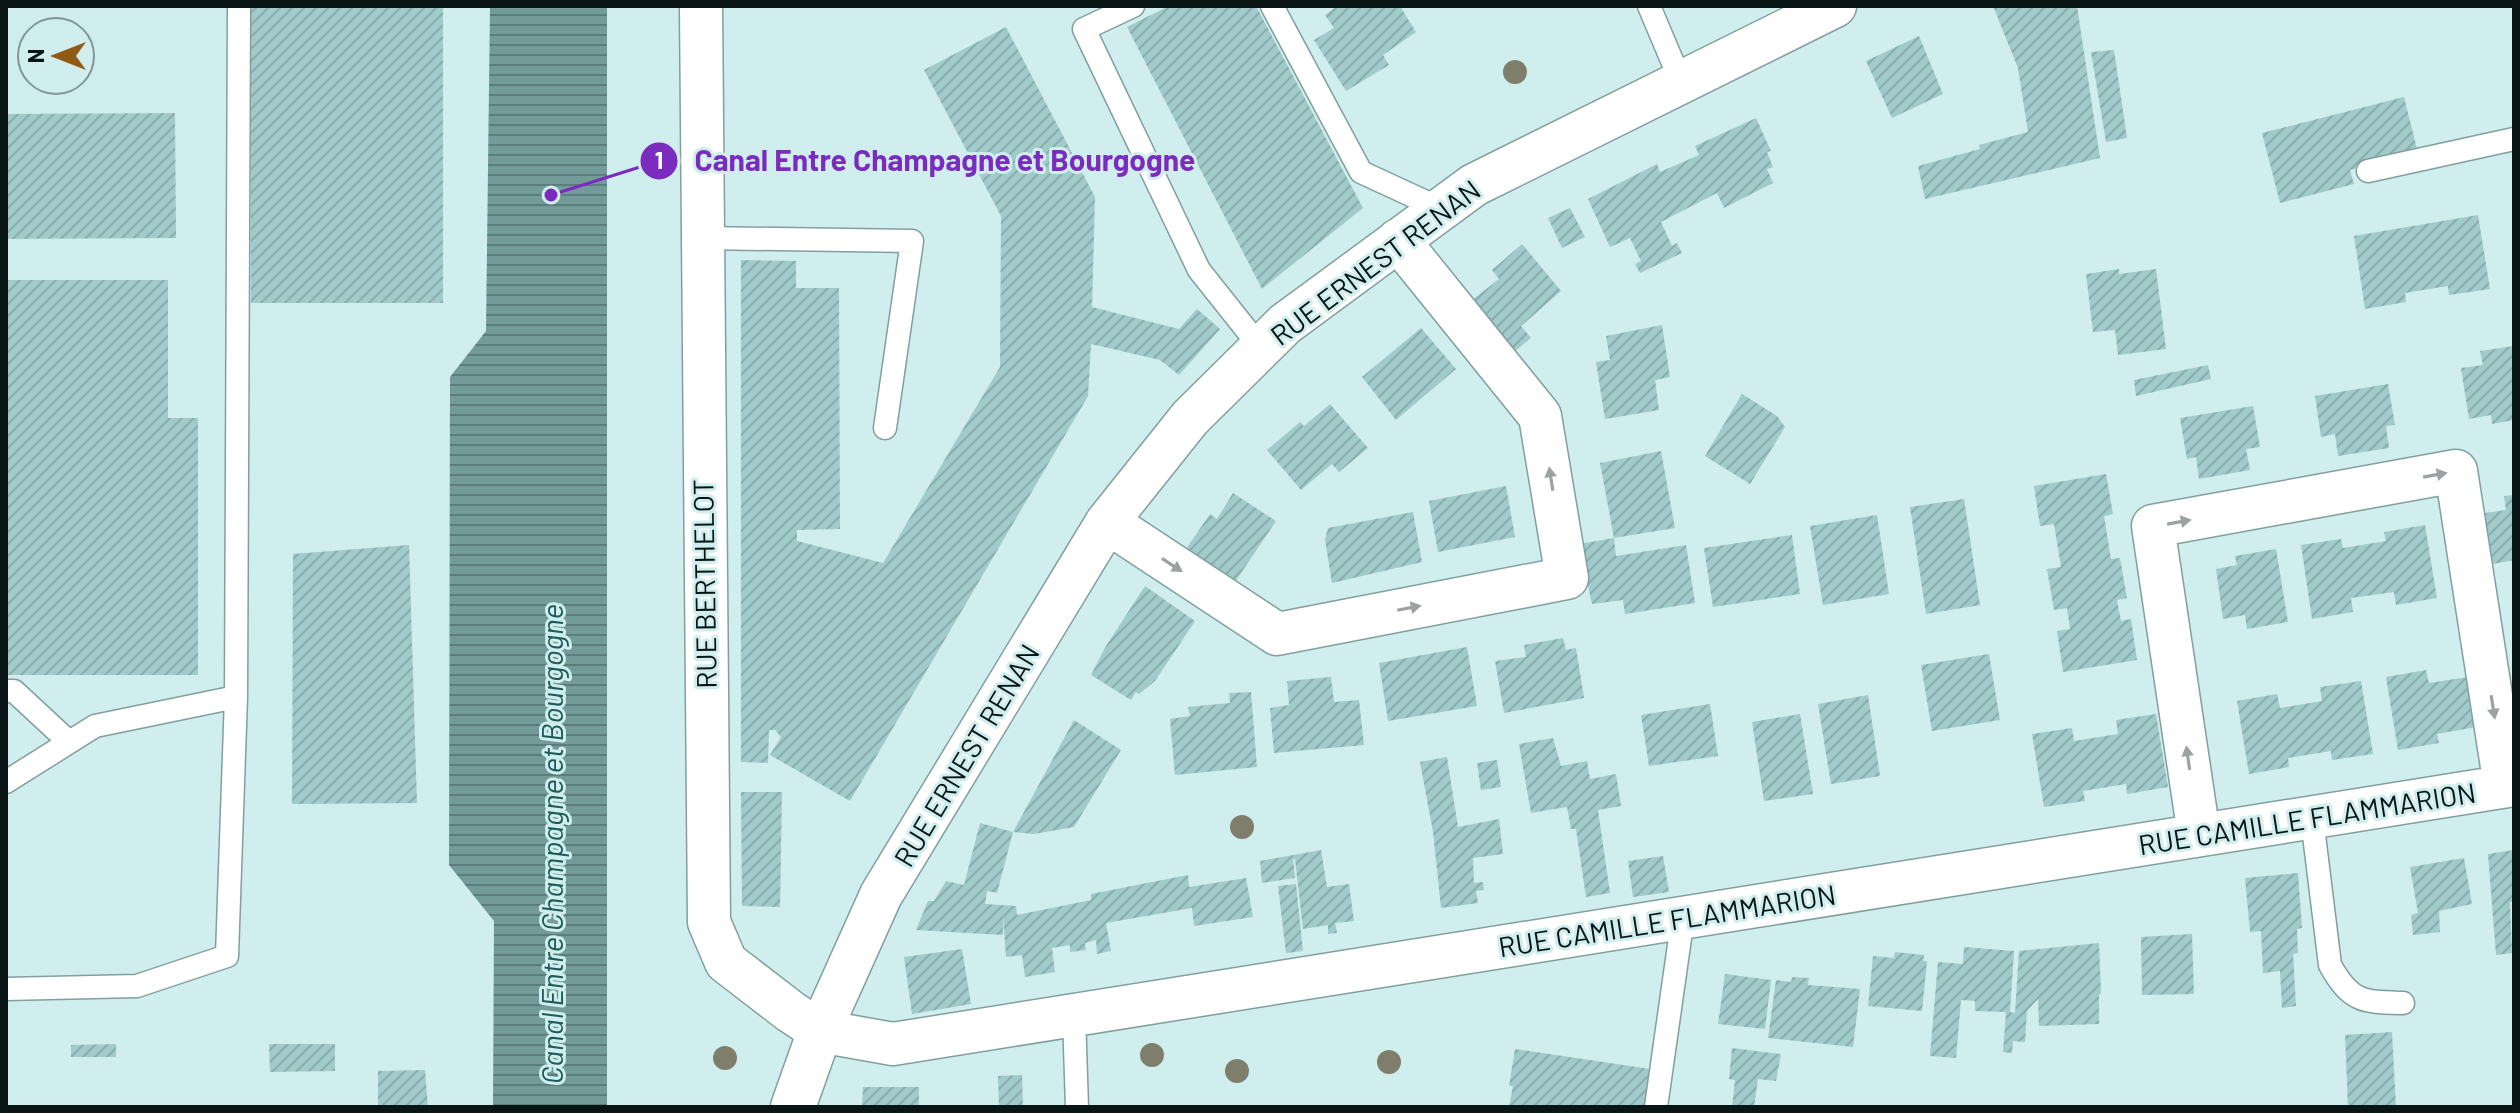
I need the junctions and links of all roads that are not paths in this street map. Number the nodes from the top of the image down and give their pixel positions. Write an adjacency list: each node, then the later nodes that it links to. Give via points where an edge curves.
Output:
1 (239, 6): 17 (lane)
2 (701, 6): 11 (street, RUE BERTHELOT)
3 (1133, 6): 13 (lane, via 1084,29 1199,270)
4 (1272, 6): 10 (lane, via 1361,172)
5 (1649, 6): 7 (lane)
6 (1835, 6): 7 (street, RUE ERNEST RENAN)
7 (1681, 82): 10 (street, RUE ERNEST RENAN, via 1474,185)
8 (2514, 139): 9 (lane)
9 (2368, 171)
10 (1441, 209): 12 (street, RUE ERNEST RENAN)
11 (701, 238): 14 (lane, via 912,241); 27 (street, RUE BERTHELOT, via 709,922 726,962)
12 (1398, 240): 13 (street, RUE ERNEST RENAN); 15 (street, one-way to 12, via 1277,634 1567,578 1540,416)
13 (1261, 348): 15 (street, RUE ERNEST RENAN, via 1190,418)
14 (885, 428)
15 (1107, 522): 27 (street, RUE ERNEST RENAN, via 881,895)
16 (6, 691): 18 (lane, via 14,691)
17 (236, 697): 18 (lane, via 95,726); 24 (lane, via 227,956 137,986)
18 (69, 742): 19 (lane)
19 (6, 782)
20 (2510, 786): 21 (street, RUE CAMILLE FLAMMARION); 22 (street, one-way to 20, via 2153,526 2456,471)
21 (2312, 819): 22 (street, RUE CAMILLE FLAMMARION); 25 (lane, via 2330,965 2357,999)
22 (2199, 835): 23 (street, RUE CAMILLE FLAMMARION)
23 (1683, 917): 26 (street, RUE CAMILLE FLAMMARION); 30 (lane)
24 (6, 989)
25 (2403, 1003)
26 (1074, 1015): 27 (street, RUE CAMILLE FLAMMARION, via 893,1044); 29 (lane)
27 (820, 1031): 28 (street)
28 (793, 1107)
29 (1077, 1107)
30 (1656, 1107)

